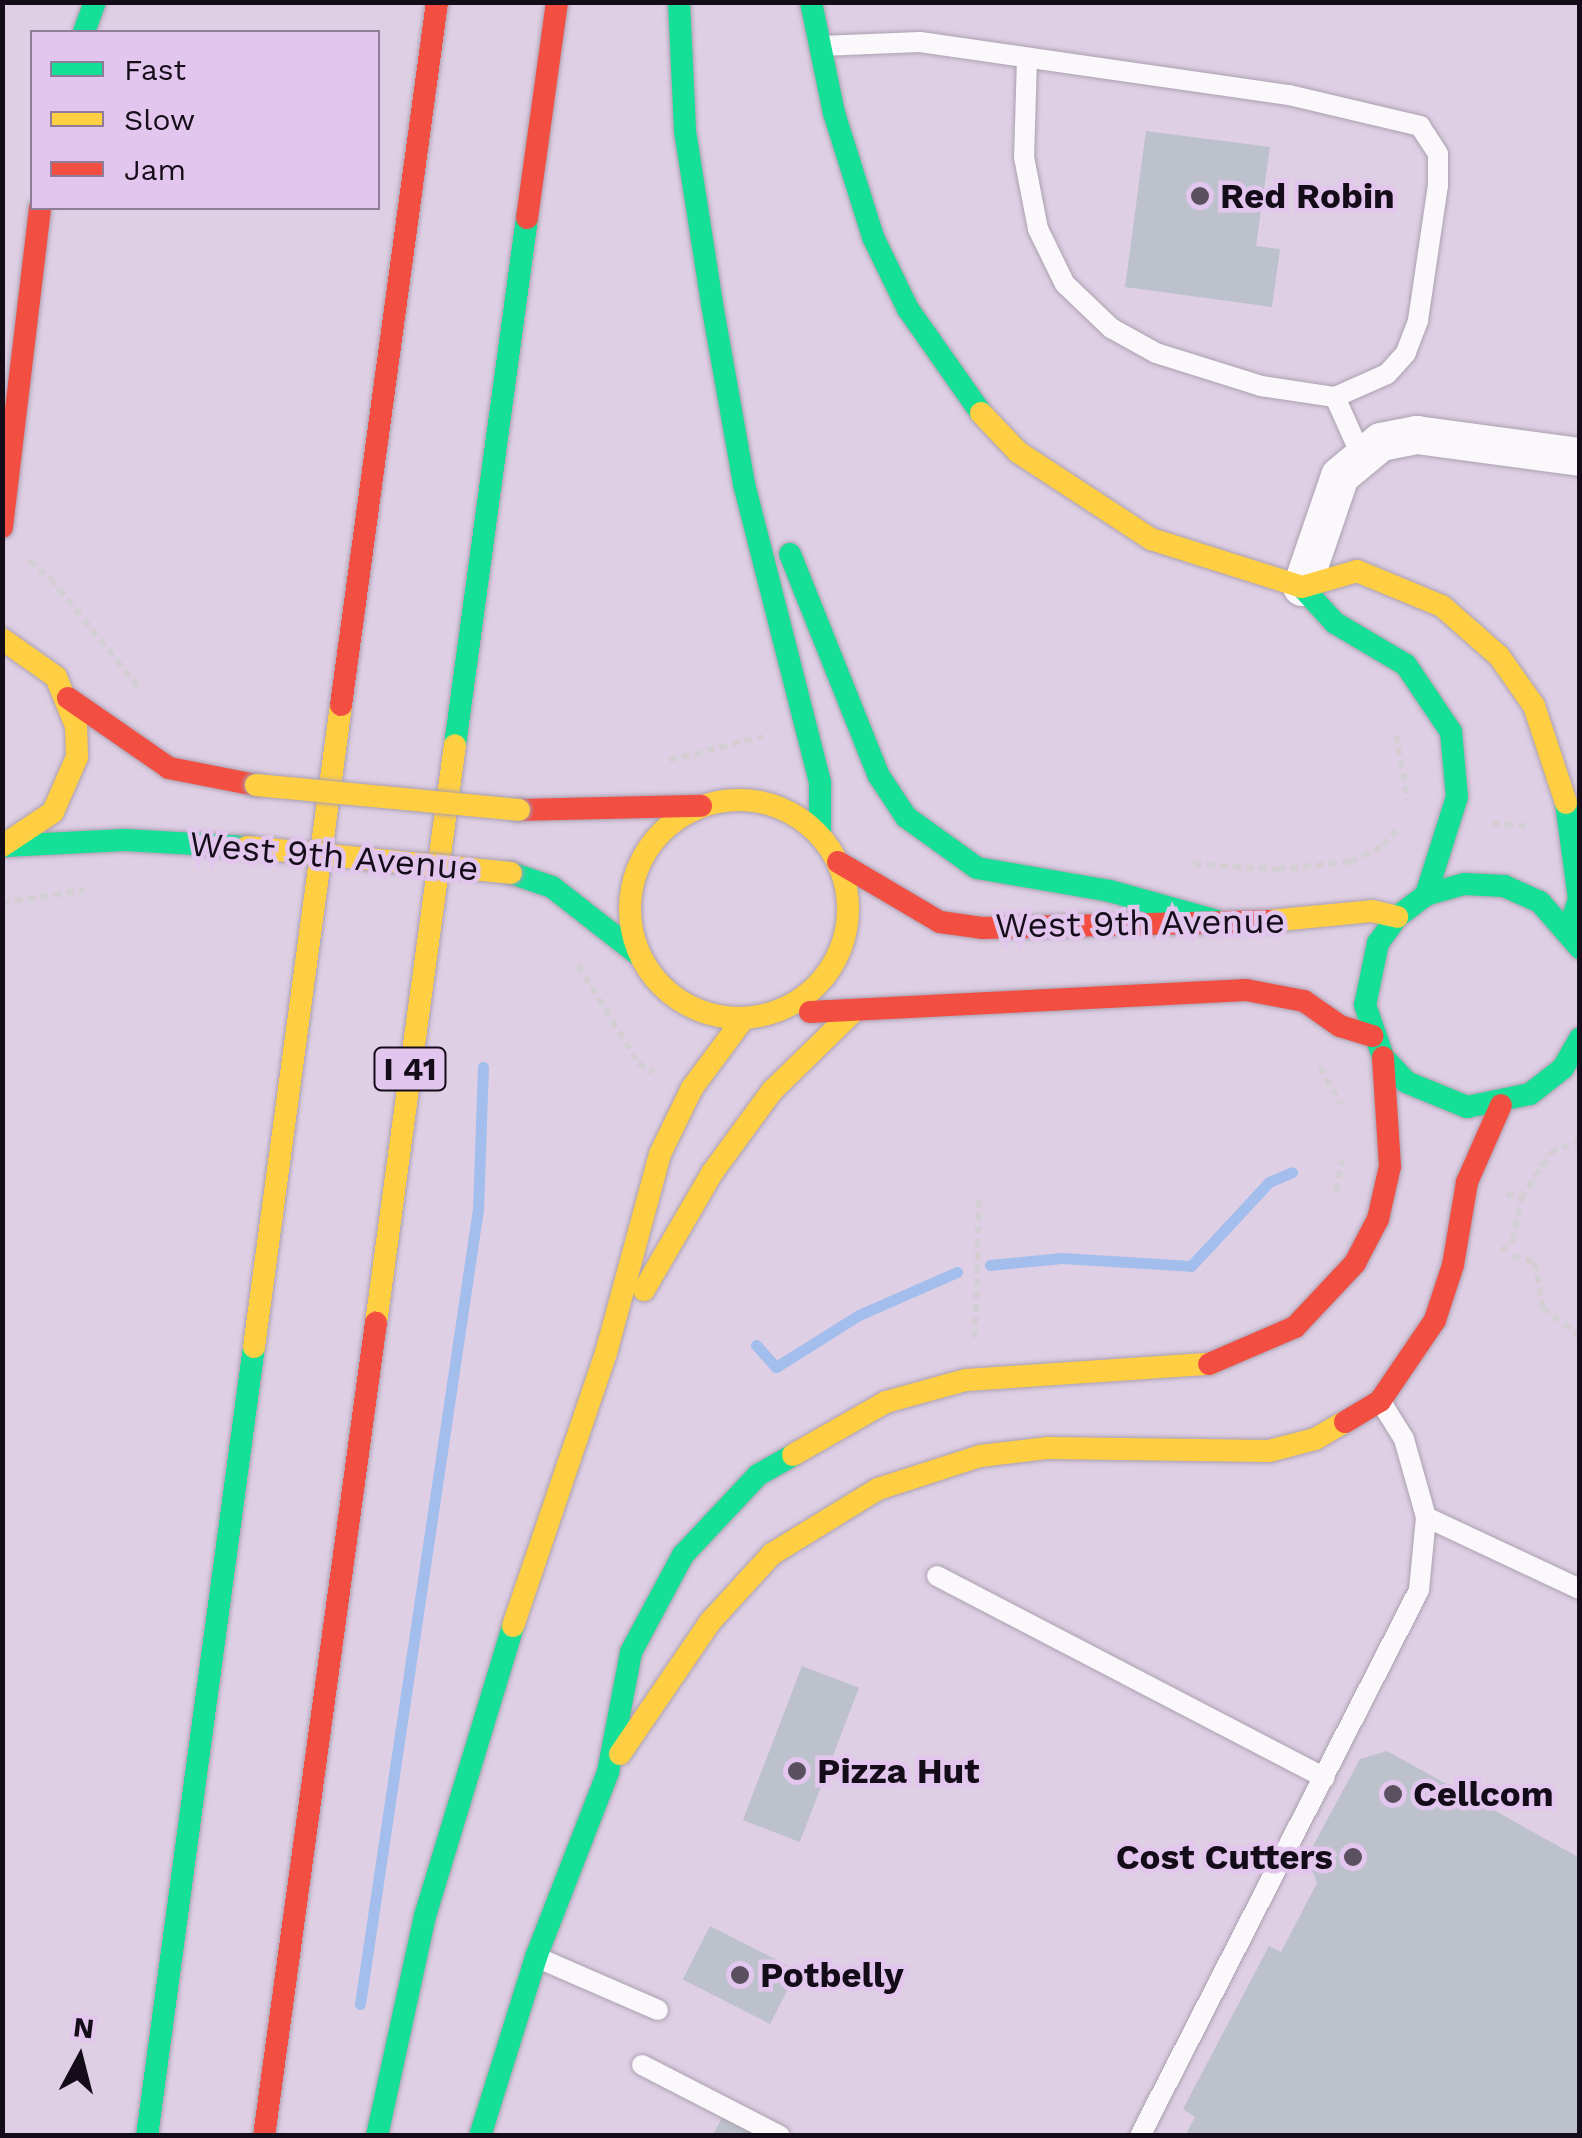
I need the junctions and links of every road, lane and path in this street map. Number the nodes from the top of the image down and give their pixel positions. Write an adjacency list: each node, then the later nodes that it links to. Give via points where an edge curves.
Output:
1 (96, 2): 6 (main road)
2 (437, 2): 69 (main road)
3 (557, 2): 70 (main road, I 41)
4 (679, 2): 13 (main road, via 684,131)
5 (810, 2): 7 (main road)
6 (85, 30)
7 (819, 46): 8 (lane, via 920,42); 18 (main road, via 873,237 908,309 980,412 1018,452 1120,524 1184,552)
8 (1027, 58): 12 (lane, via 1024,157 1038,229 1065,284 1111,328 1156,354 1260,386); 12 (lane, via 1288,95 1420,126 1438,154 1438,186 1418,321 1406,353 1387,374)
9 (30, 207): 11 (main road)
10 (33, 210): 16 (main road)
11 (8, 245)
12 (1335, 397): 14 (lane)
13 (732, 402): 22 (main road, via 744,484); 34 (main road, via 879,776 906,817 977,868 1110,891)
14 (1360, 454): 15 (street, via 1417,435); 18 (street, via 1340,476)
15 (1580, 457)
16 (2, 527)
17 (16, 559): 21 (path, via 52,578)
18 (1302, 587): 32 (main road, via 1334,624 1406,666 1451,732 1457,756 1454,813); 35 (main road, via 1357,572 1442,606 1499,656 1534,706 1564,786 1579,899)
19 (2, 640): 20 (main road, via 40,660)
20 (68, 698): 24 (main road, West 9th Avenue, bridge, via 170,768 256,785 520,810); 29 (main road, via 77,742 69,786 31,832)
21 (149, 702)
22 (804, 725): 23 (path); 28 (main road, via 820,783)
23 (664, 761)
24 (702, 806): 28 (main road, via 766,803); 37 (main road, via 675,819 638,866 630,926)
25 (1428, 808): 31 (path, via 1409,804 1383,846 1350,862 1277,869)
26 (1476, 819): 27 (path, via 1511,828)
27 (1547, 824)
28 (820, 836): 30 (main road)
29 (3, 846): 37 (main road, West 9th Avenue, bridge, via 125,840 511,873 552,887)
30 (838, 862): 34 (main road, West 9th Avenue, via 940,922 1039,928); 38 (main road, via 847,914 833,965 810,992)
31 (1175, 863)
32 (1426, 895): 33 (main road); 35 (main road, via 1464,884 1504,886 1540,902)
33 (1397, 917): 34 (main road, West 9th Avenue, via 1372,910); 42 (main road, via 1367,973)
34 (1221, 922)
35 (1574, 939)
36 (570, 952): 44 (path, via 638,1063)
37 (640, 955): 40 (main road, via 682,1003)
38 (779, 1011): 39 (main road, West 9th Avenue); 40 (main road)
39 (854, 1011): 42 (main road, West 9th Avenue, via 1246,990 1304,1001); 58 (main road, via 788,1072 752,1118)
40 (744, 1018): 58 (main road, via 692,1088 660,1154)
41 (1580, 1039): 45 (main road, via 1563,1068)
42 (1378, 1046): 47 (main road, West 9th Avenue, via 1435,1099 1468,1107); 59 (main road, via 1391,1138 1378,1219 1355,1264 1295,1327 1256,1350 1196,1368)
43 (1312, 1059): 48 (path)
44 (662, 1080)
45 (1530, 1094): 46 (main road); 47 (main road)
46 (1568, 1096)
47 (1501, 1104): 60 (main road, via 1467,1182 1454,1265 1435,1320)
48 (1343, 1114)
49 (1580, 1141): 54 (path, via 1550,1153)
50 (1344, 1149): 51 (path, via 1342,1160)
51 (1358, 1162)
52 (1495, 1191): 54 (path)
53 (979, 1195): 59 (path, via 975,1341)
54 (1522, 1199): 55 (path)
55 (1513, 1241)
56 (1513, 1256): 57 (path, via 1535,1262 1542,1308)
57 (1580, 1336)
58 (606, 1353): 71 (main road, via 424,1916)
59 (984, 1378): 64 (main road, via 927,1387 844,1421 758,1474 718,1514 654,1599 630,1652)
60 (1380, 1400): 61 (lane, via 1404,1440); 64 (main road, via 1315,1438 1269,1451 1047,1448 980,1456 878,1489 809,1528 747,1581 710,1622)
61 (1426, 1517): 63 (lane); 65 (lane, via 1419,1590)
62 (937, 1576): 65 (lane)
63 (1580, 1589)
64 (608, 1772): 66 (main road)
65 (1326, 1778): 74 (lane)
66 (536, 1957): 67 (lane); 72 (main road)
67 (658, 2010)
68 (642, 2064): 73 (lane)
69 (147, 2136)
70 (264, 2136)
71 (377, 2136)
72 (480, 2136)
73 (780, 2136)
74 (1140, 2136)

